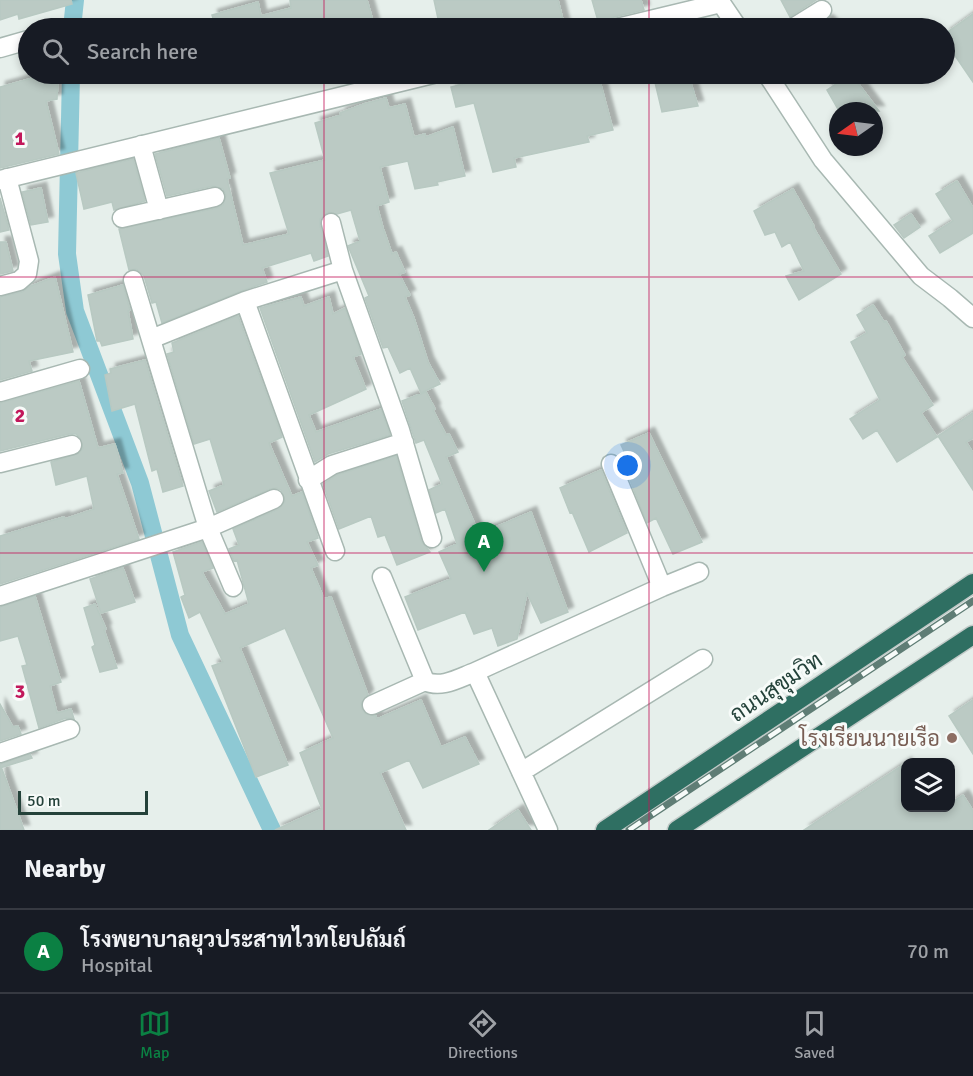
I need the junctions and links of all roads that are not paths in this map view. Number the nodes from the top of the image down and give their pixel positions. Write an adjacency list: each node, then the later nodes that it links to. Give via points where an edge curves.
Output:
1 (720, 2): 3 (street); 4 (street)
2 (822, 10): 5 (street)
3 (657, 18)
4 (731, 18)
5 (809, 18)
6 (18, 43): 7 (street)
7 (0, 48)
8 (393, 84): 10 (street)
9 (774, 84): 20 (street, via 823,160 913,267)
10 (141, 145): 11 (street); 13 (street)
11 (3, 179): 18 (street, via 29,261 27,274 19,281)
12 (215, 197): 13 (street)
13 (159, 210): 14 (street)
14 (122, 218)
15 (331, 223): 16 (street)
16 (343, 270): 19 (street); 24 (street)
17 (133, 280): 21 (street)
18 (0, 286)
19 (245, 301): 21 (street); 28 (street)
20 (973, 318)
21 (151, 339): 30 (street)
22 (80, 369): 23 (street)
23 (0, 392)
24 (404, 442): 28 (street, via 332,465); 31 (street)
25 (72, 446): 26 (street)
26 (0, 464)
27 (611, 464): 37 (street)
28 (308, 480): 32 (street)
29 (274, 500): 30 (street)
30 (208, 528): 36 (street); 38 (street)
31 (432, 538)
32 (334, 551)
33 (699, 572): 37 (street)
34 (382, 577): 42 (street)
35 (973, 583): 48 (highway, ถนนสุขุมวิท)
36 (233, 587)
37 (662, 587): 41 (street)
38 (0, 596)
39 (973, 635): 49 (highway)
40 (703, 659): 46 (street)
41 (475, 672): 42 (street, via 442,684); 46 (street)
42 (425, 681): 43 (street)
43 (372, 705)
44 (70, 729): 45 (street)
45 (0, 753)
46 (521, 772): 47 (street)
47 (548, 830)
48 (605, 830)
49 (677, 830)

